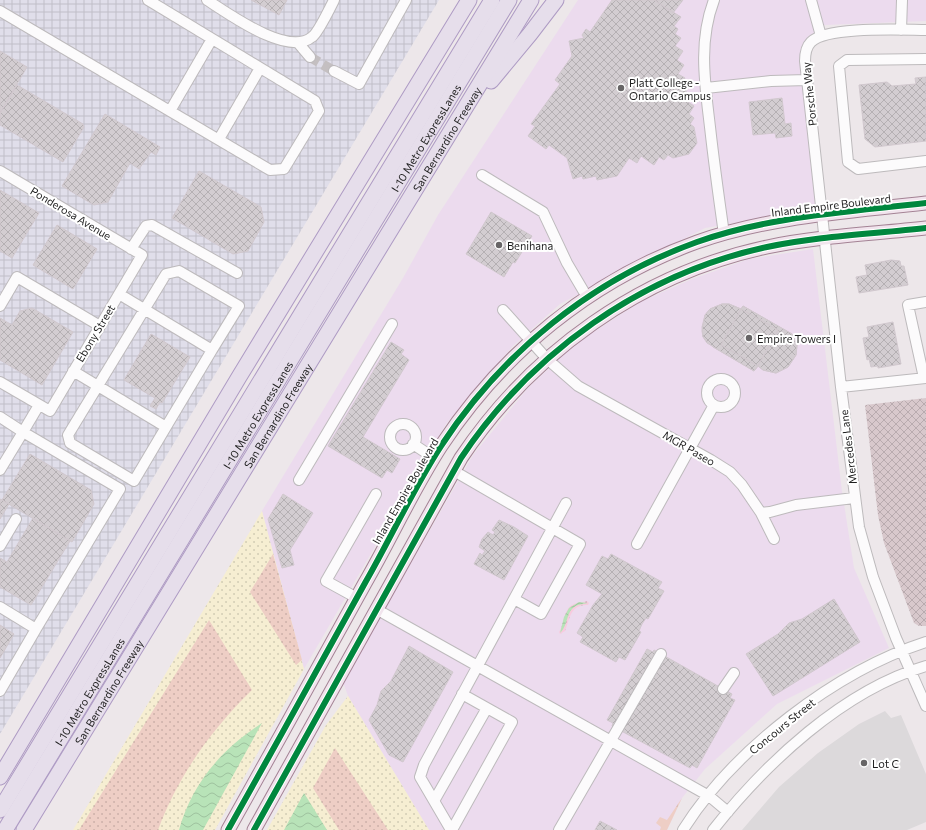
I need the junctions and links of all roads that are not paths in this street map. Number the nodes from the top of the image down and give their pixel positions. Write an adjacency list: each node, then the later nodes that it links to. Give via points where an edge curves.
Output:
1 (148, 0): 18 (street)
2 (207, 0): 19 (street, via 279,41)
3 (334, 0): 19 (street, via 313,37)
4 (406, 0): 24 (street, via 359,84)
5 (456, 0): 23 (highway)
6 (469, 0): 23 (highway)
7 (492, 0): 99 (highway, I-10 Metro ExpressLanes)
8 (509, 0): 29 (highway, I-10 Metro ExpressLanes)
9 (530, 0): 28 (highway, San Bernardino Freeway); 29 (highway)
10 (556, 0): 28 (highway)
11 (714, 0): 26 (street, via 704,38 703,68)
12 (811, 0): 17 (street)
13 (902, 0): 15 (street)
14 (0, 11): 27 (street)
15 (901, 30): 16 (street); 17 (street, via 867,30)
16 (926, 30)
17 (821, 36): 25 (street, Porsche Way, via 811,42 806,51 804,62)
18 (212, 39): 22 (street); 27 (street)
19 (299, 44): 20 (street)
20 (310, 57)
21 (926, 59): 31 (street, via 847,60 839,66 848,162 858,169)
22 (260, 68): 30 (street); 30 (street, via 315,101 319,111 284,169 270,170)
23 (428, 68): 96 (highway)
24 (334, 70)
25 (807, 80): 26 (street); 35 (street, Porsche Way)
26 (706, 88): 37 (street)
27 (170, 110): 30 (street)
28 (463, 113): 102 (highway, San Bernardino Freeway)
29 (438, 118): 101 (highway, I-10 Metro ExpressLanes)
30 (218, 139)
31 (926, 161)
32 (0, 171): 39 (street, Ponderosa Avenue)
33 (482, 175): 43 (street, via 543,212)
34 (926, 203): 35 (main road, Inland Empire Boulevard)
35 (822, 216): 37 (main road, Inland Empire Boulevard, via 772,222); 38 (street, Mercedes Lane)
36 (926, 228): 38 (main road)
37 (724, 234): 43 (main road, Inland Empire Boulevard, via 643,265)
38 (824, 239): 52 (main road, via 767,247 688,272 625,301 587,326); 57 (street, Mercedes Lane)
39 (131, 249): 40 (street, Ponderosa Avenue); 41 (street, via 146,226 152,225)
40 (142, 255): 42 (street, Ebony Street)
41 (237, 273)
42 (119, 294): 46 (street); 49 (street, Ebony Street)
43 (587, 298): 50 (main road, Inland Empire Boulevard)
44 (926, 302): 54 (street, via 908,305)
45 (0, 306): 49 (street, via 17,277)
46 (145, 310): 51 (street); 51 (street, via 166,274 179,271 239,306); 56 (street)
47 (503, 310): 50 (street, MGR Paseo)
48 (392, 324): 68 (street)
49 (100, 326): 53 (street, Ebony Street)
50 (531, 341): 52 (street, MGR Paseo); 65 (main road, Inland Empire Boulevard, via 484,388)
51 (212, 350): 61 (street)
52 (547, 359): 64 (street, MGR Paseo, via 578,386); 67 (main road, via 497,409 477,433)
53 (73, 371): 56 (street); 58 (street, Ebony Street, via 50,411)
54 (925, 378): 57 (street)
55 (0, 382): 58 (street)
56 (98, 386): 61 (street); 61 (street, via 68,435 70,443 134,481)
57 (841, 387): 70 (street, Mercedes Lane)
58 (39, 405): 62 (street)
59 (714, 405): 64 (street)
60 (0, 418): 62 (street)
61 (166, 426)
62 (23, 432): 66 (street); 82 (street, via 120,489)
63 (413, 444): 65 (street)
64 (690, 448): 72 (street, MGR Paseo, via 730,472 747,491); 76 (street)
65 (434, 458): 78 (main road, Inland Empire Boulevard)
66 (0, 470)
67 (454, 470): 74 (street); 81 (main road)
68 (299, 480)
69 (376, 494): 78 (street, via 326,581)
70 (854, 498): 72 (street, via 796,505); 84 (street, Mercedes Lane, via 873,577)
71 (566, 503): 74 (street)
72 (761, 513): 75 (street, MGR Paseo)
73 (16, 519): 77 (street)
74 (552, 529): 79 (street); 79 (street, via 580,544 541,614)
75 (774, 540)
76 (637, 544)
77 (0, 546)
78 (357, 598): 81 (main road); 103 (main road, Inland Empire Boulevard)
79 (514, 599): 86 (street)
80 (0, 607): 82 (street)
81 (376, 609): 86 (street); 104 (main road)
82 (36, 629): 91 (street)
83 (926, 642): 84 (street, Concours Street)
84 (901, 650): 88 (street, Mercedes Lane); 97 (street, Concours Street, via 849,677 800,709 755,746)
85 (661, 654): 95 (street)
86 (478, 666): 92 (street); 95 (street)
87 (926, 666): 88 (street, Concours Street)
88 (910, 671): 93 (street, Mercedes Lane); 100 (street, Concours Street, via 864,693 814,729 771,764)
89 (734, 673): 90 (street)
90 (723, 689)
91 (0, 691)
92 (462, 694): 94 (street); 98 (street, via 424,764 420,777)
93 (926, 706)
94 (487, 708): 98 (street); 105 (street, via 512,722)
95 (609, 740): 97 (street); 106 (street)
96 (0, 777)
97 (709, 796): 100 (street); 107 (street, Concours Street)
98 (434, 801): 105 (street)
99 (0, 810)
100 (728, 812): 108 (street, Concours Street)
101 (5, 830)
102 (24, 830)
103 (228, 830)
104 (254, 830)
105 (452, 830)
106 (559, 830)
107 (684, 830)
108 (713, 830)

